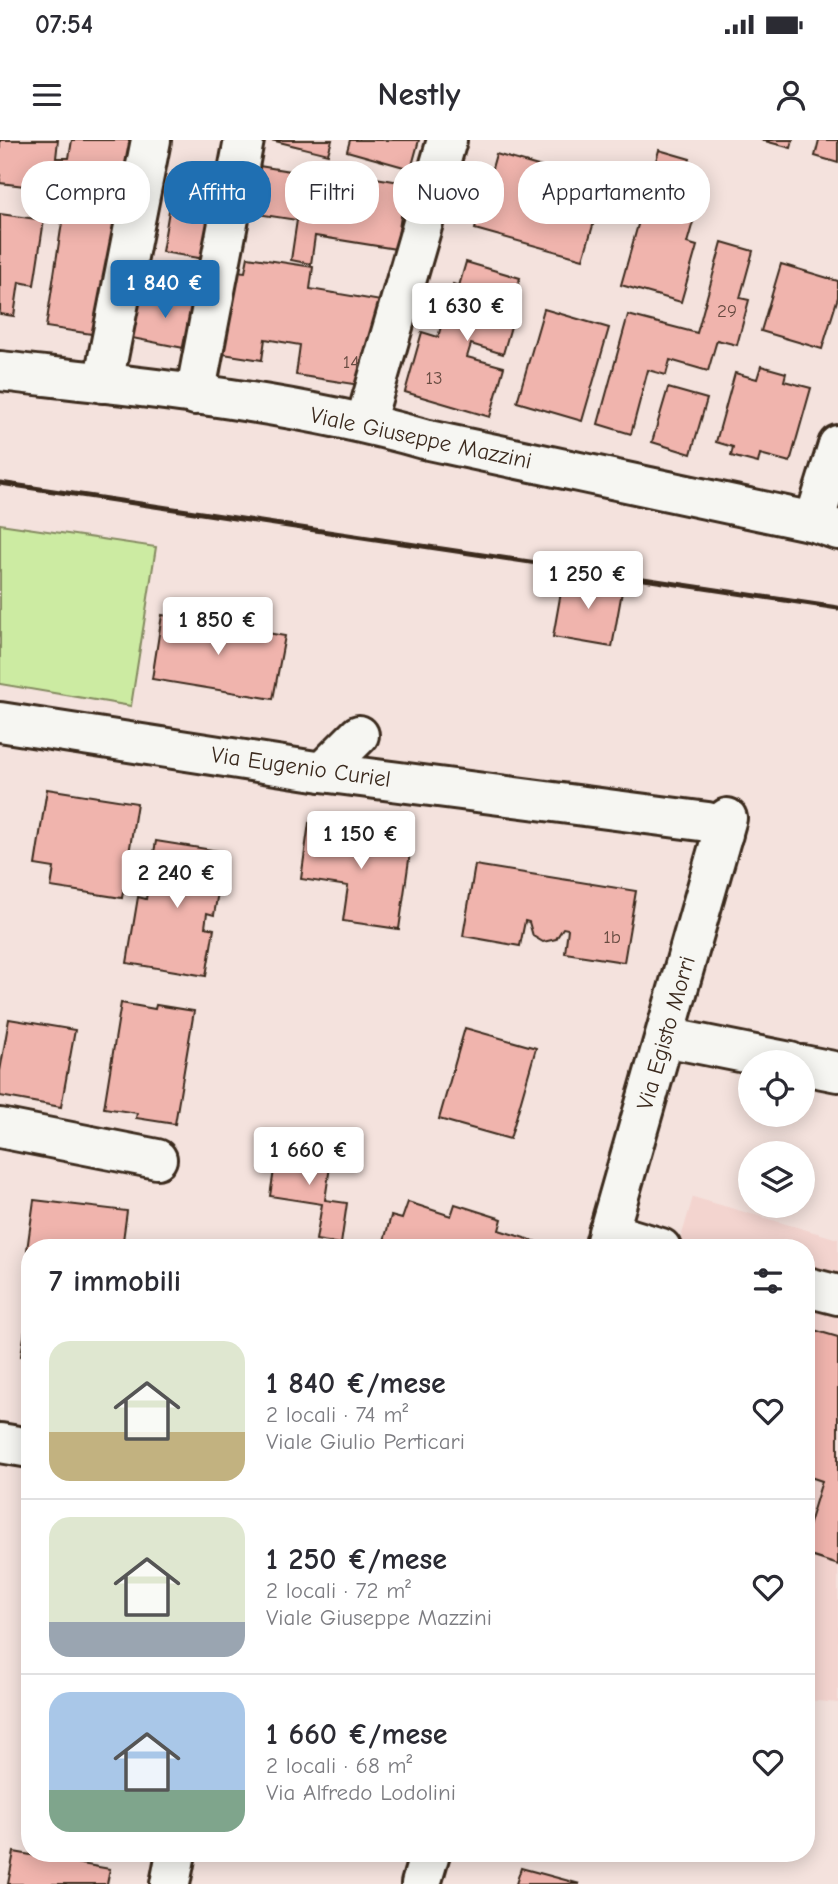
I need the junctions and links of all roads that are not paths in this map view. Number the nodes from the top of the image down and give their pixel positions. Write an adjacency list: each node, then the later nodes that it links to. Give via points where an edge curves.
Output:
1 (151, 140): 5 (street)
2 (244, 140): 6 (street)
3 (447, 140): 7 (street)
4 (0, 371): 5 (street, Viale Giuseppe Mazzini)
5 (103, 383): 6 (street, Viale Giuseppe Mazzini)
6 (195, 395): 7 (street, Viale Giuseppe Mazzini)
7 (365, 423): 9 (street, Viale Giuseppe Mazzini)
8 (838, 445): 9 (street)
9 (826, 526)
10 (0, 722): 12 (street, Via Eugenio Curiel)
11 (359, 735): 12 (street)
12 (322, 772): 13 (street, Via Eugenio Curiel)
13 (725, 826): 14 (street, Via Egisto Morri)
14 (665, 1037): 15 (street); 20 (street, Via Egisto Morri)
15 (738, 1052)
16 (815, 1067): 17 (street)
17 (838, 1072)
18 (0, 1128): 19 (street)
19 (157, 1159)
20 (606, 1239)
21 (815, 1289): 22 (street)
22 (838, 1295)
23 (0, 1443): 24 (street)
24 (21, 1446)
25 (174, 1862): 27 (street)
26 (427, 1862): 28 (street)
27 (170, 1884)
28 (421, 1884)

